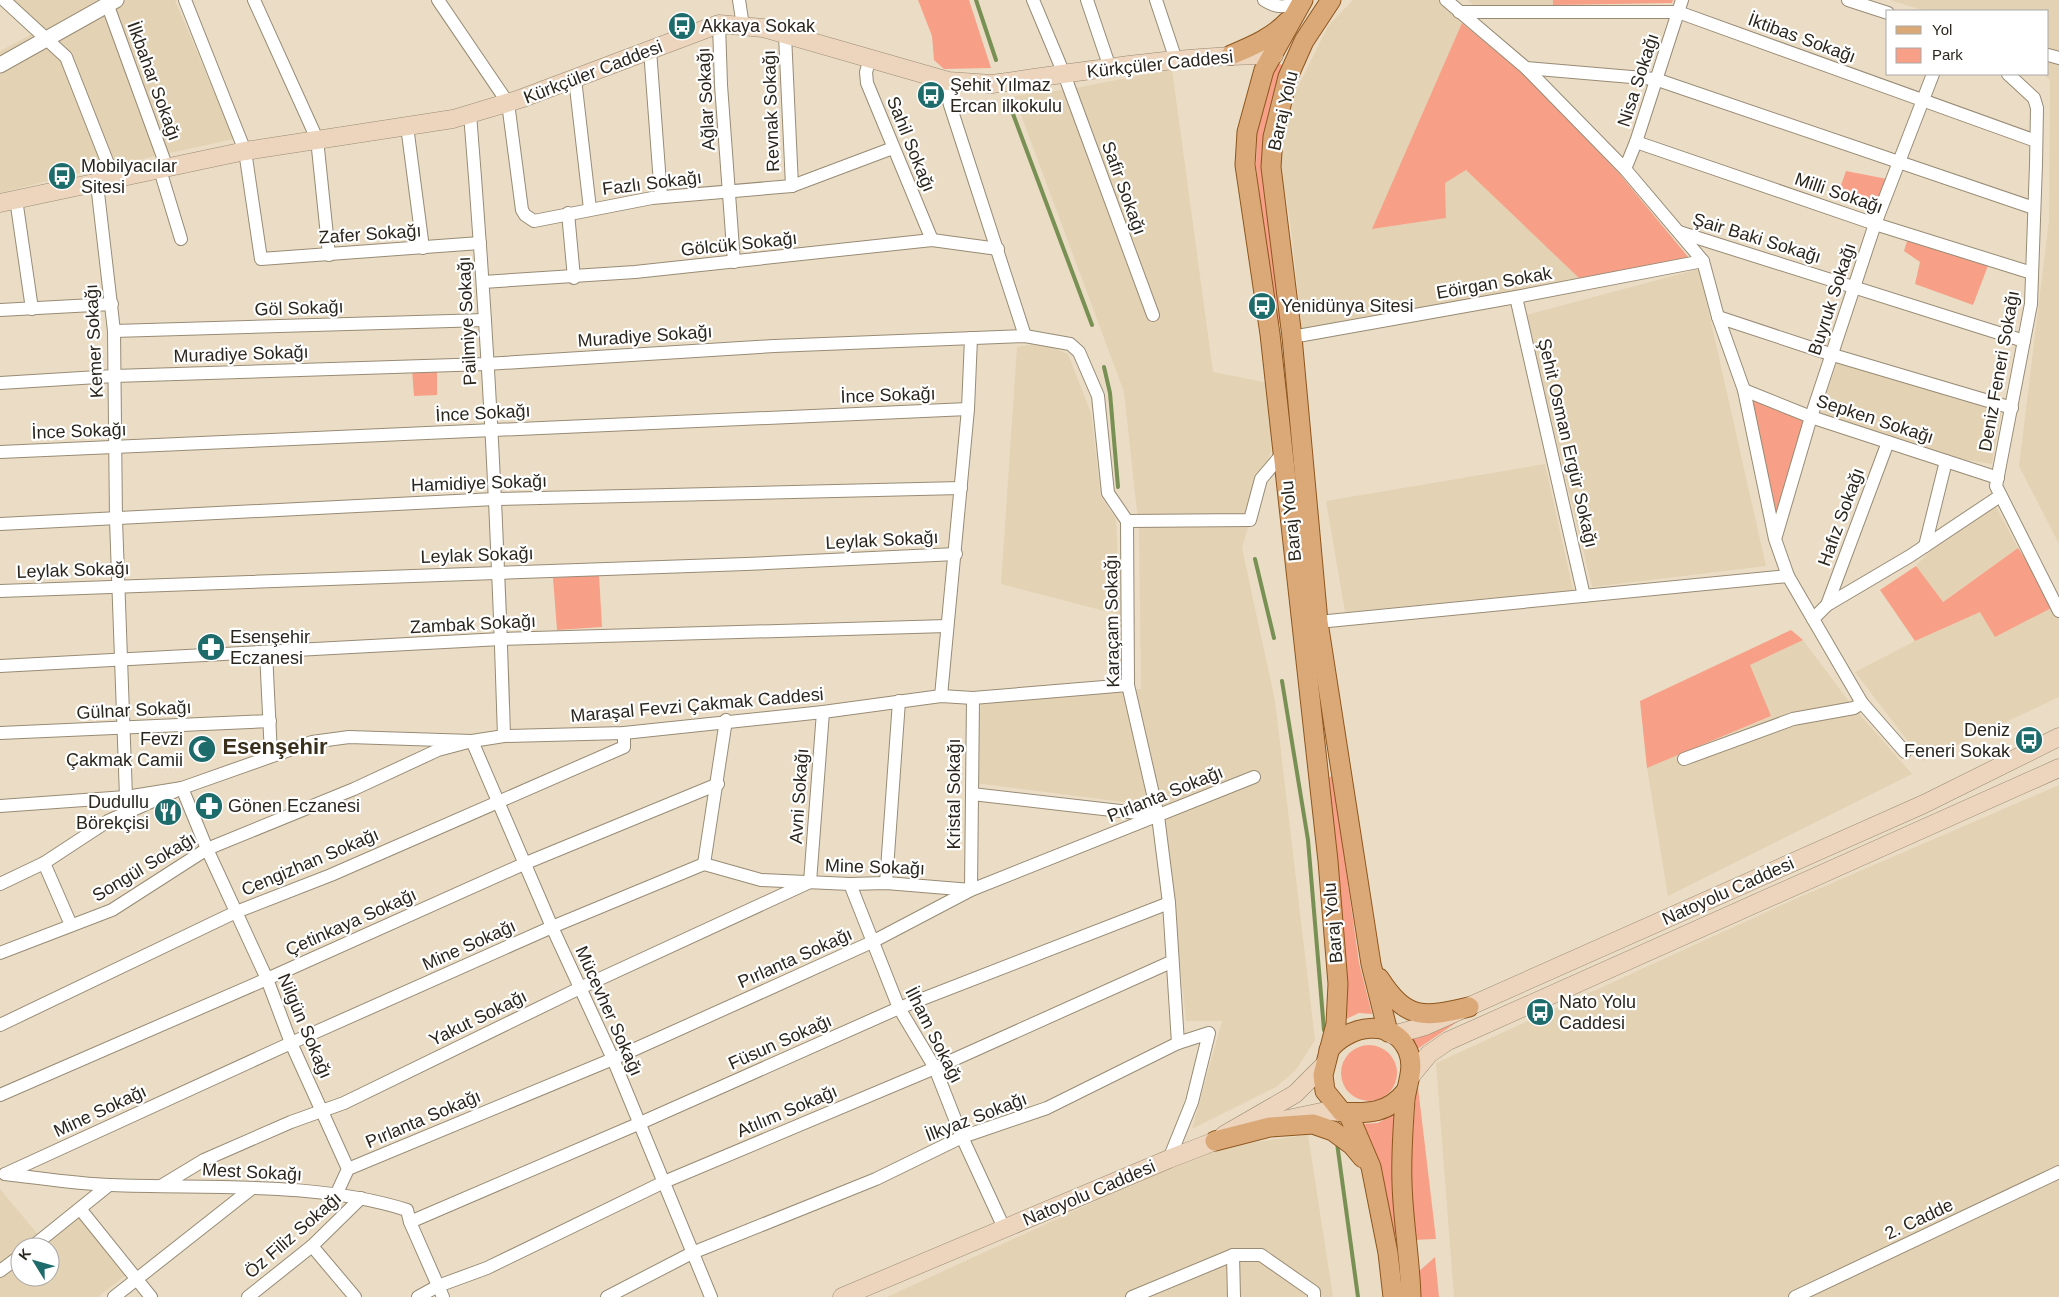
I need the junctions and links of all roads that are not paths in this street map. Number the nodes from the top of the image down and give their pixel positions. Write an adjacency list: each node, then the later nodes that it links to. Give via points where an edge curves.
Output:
1 (4, 0): 21 (street, Kemer Sokağı)
2 (185, 0): 45 (street)
3 (254, 0): 41 (street)
4 (438, 0): 38 (street)
5 (739, 0): 19 (street)
6 (1033, 0): 31 (street, Safir Sokağı)
7 (1087, 0): 29 (street)
8 (1156, 0): 27 (street)
9 (1264, 0): 14 (street, via 1275,6)
10 (1330, 0): 22 (main road, Baraj Yolu)
11 (1446, 0): 16 (street)
12 (1848, 0): 17 (street)
13 (112, 3): 21 (street); 47 (street, İlkbahar Sokağı)
14 (1300, 4): 24 (main road, via 1279,30); 25 (main road, Baraj Yolu)
15 (1680, 6): 16 (street, İktibas Sokağı); 35 (street, Nisa Sokağı); 37 (street, İktibas Sokağı)
16 (1458, 12): 30 (street)
17 (1886, 12)
18 (719, 24): 19 (main road, Kürkçüler Caddesi); 23 (main road, Kürkçüler Caddesi); 51 (street, Ağlar Sokağı)
19 (743, 26): 20 (main road, Kürkçüler Caddesi)
20 (785, 35): 26 (main road, Kürkçüler Caddesi); 50 (street, Revnak Sokağı)
21 (46, 38): 28 (street); 49 (street, Kemer Sokağı, via 66,57)
22 (1304, 41): 25 (main road); 80 (main road, Baraj Yolu, via 1288,78 1273,137 1270,167)
23 (650, 50): 34 (main road, Kürkçüler Caddesi); 52 (street)
24 (1232, 56): 25 (main road, Kürkçüler Caddesi); 27 (main road, Kürkçüler Caddesi)
25 (1274, 56): 82 (main road, Baraj Yolu, via 1264,70 1253,104 1247,132 1246,165)
26 (870, 60): 36 (main road, Kürkçüler Caddesi); 44 (street, Sahil Sokağı, via 867,83)
27 (1176, 60): 29 (main road, Kürkçüler Caddesi)
28 (0, 65)
29 (1110, 68): 31 (main road, Kürkçüler Caddesi)
30 (1526, 68): 35 (street); 48 (street)
31 (1064, 74): 36 (main road, Kürkçüler Caddesi, via 992,84); 75 (street, Safir Sokağı)
32 (1932, 75): 37 (street, Buyruk Sokağı)
33 (2009, 75): 42 (street, Deniz Feneri Sokağı, via 2034,98 2037,108)
34 (575, 79): 38 (main road, Kürkçüler Caddesi); 55 (street)
35 (1654, 79): 43 (street, Nisa Sokağı); 46 (street)
36 (948, 81): 63 (street, via 950,105)
37 (1924, 100): 42 (street, İktibas Sokağı); 46 (street, Buyruk Sokağı)
38 (508, 103): 39 (main road, Kürkçüler Caddesi); 56 (street, Fazlı Sokağı, via 522,210 534,221)
39 (470, 114): 40 (main road, Kürkçüler Caddesi); 61 (street, Pailmiye Sokağı)
40 (407, 126): 41 (main road, Kürkçüler Caddesi); 62 (street)
41 (317, 139): 45 (main road, Kürkçüler Caddesi); 64 (street)
42 (2036, 141): 54 (street, Deniz Feneri Sokağı)
43 (1636, 142): 48 (street, Nisa Sokağı); 57 (street, Milli Sokağı)
44 (893, 148): 50 (street, Fazlı Sokağı); 60 (street, Sahil Sokağı)
45 (245, 151): 47 (main road, Kürkçüler Caddesi); 64 (street, Zafer Sokağı, via 261,260)
46 (1897, 162): 54 (street); 57 (street, Buyruk Sokağı)
47 (164, 169): 49 (main road, Kürkçüler Caddesi); 59 (street, İlkbahar Sokağı)
48 (1625, 169): 58 (street)
49 (105, 182): 53 (main road, Kürkçüler Caddesi); 72 (street, Kemer Sokağı)
50 (792, 186): 51 (street, Fazlı Sokağı)
51 (729, 192): 52 (street, Fazlı Sokağı); 66 (street, Ağlar Sokağı)
52 (661, 197): 55 (street, Fazlı Sokağı)
53 (8, 201): 73 (street)
54 (2034, 208): 67 (street, Deniz Feneri Sokağı)
55 (590, 209): 56 (street, Fazlı Sokağı)
56 (568, 213): 68 (street)
57 (1875, 224): 67 (street, Milli Sokağı); 70 (street, Buyruk Sokağı)
58 (1679, 232): 65 (street); 70 (street, Şair Baki Sokağı)
59 (180, 239)
60 (932, 240): 63 (street, Gölcük Sokağı); 66 (street, Gölcük Sokağı)
61 (480, 244): 62 (street, Zafer Sokağı); 69 (street, Pailmiye Sokağı)
62 (423, 248): 64 (street, Zafer Sokağı)
63 (998, 249): 79 (street)
64 (329, 255)
65 (1703, 261): 71 (street, Eöirgan Sokak); 76 (street)
66 (734, 262): 68 (street, Gölcük Sokağı)
67 (2032, 273): 83 (street, Deniz Feneri Sokağı, via 2031,304)
68 (574, 278): 69 (street, Gölcük Sokağı)
69 (483, 282): 77 (street, Pailmiye Sokağı)
70 (1855, 288): 83 (street, Şair Baki Sokağı); 84 (street, Buyruk Sokağı)
71 (1516, 297): 80 (street, Eöirgan Sokak); 112 (street, Şehit Osman Ergür Sokağı)
72 (112, 304): 73 (street); 78 (street, Kemer Sokağı)
73 (32, 309): 74 (street)
74 (0, 310)
75 (1153, 315)
76 (1718, 317): 84 (street); 88 (street)
77 (485, 320): 78 (street, Göl Sokağı); 85 (street, Pailmiye Sokağı)
78 (114, 331): 86 (street, Kemer Sokağı)
79 (1025, 336): 81 (street, Muradiye Sokağı); 103 (street, via 1070,344 1079,352 1098,396 1108,493)
80 (1292, 337): 82 (main road); 116 (main road, Baraj Yolu)
81 (971, 338): 85 (street, Muradiye Sokağı, via 774,346); 90 (street)
82 (1271, 340): 96 (main road, Baraj Yolu)
83 (2024, 341): 89 (street, Deniz Feneri Sokağı)
84 (1833, 355): 89 (street); 91 (street, Buyruk Sokağı)
85 (486, 364): 86 (street, Muradiye Sokağı); 92 (street, Pailmiye Sokağı)
86 (114, 376): 87 (street, Muradiye Sokağı); 94 (street, Kemer Sokağı)
87 (0, 383)
88 (1744, 390): 91 (street, Sepken Sokağı); 105 (street)
89 (2012, 408): 98 (street, Deniz Feneri Sokağı)
90 (968, 409): 92 (street, İnce Sokağı); 99 (street)
91 (1811, 417): 93 (street, Sepken Sokağı); 105 (street, Buyruk Sokağı)
92 (491, 430): 94 (street, İnce Sokağı); 101 (street, Pailmiye Sokağı)
93 (1888, 442): 97 (street, Sepken Sokağı); 113 (street, Hafız Sokağı)
94 (116, 447): 95 (street, İnce Sokağı); 102 (street, Kemer Sokağı)
95 (0, 452)
96 (1283, 453): 103 (street, via 1261,479 1250,520); 116 (main road, Baraj Yolu)
97 (1946, 461): 98 (street, Sepken Sokağı); 106 (street)
98 (1998, 478): 100 (street, Deniz Feneri Sokağı, via 1996,486)
99 (961, 488): 101 (street, Hamidiye Sokağı); 107 (street)
100 (2000, 496): 106 (street); 114 (street, Deniz Feneri Sokağı)
101 (495, 499): 102 (street, Hamidiye Sokağı); 108 (street, Pailmiye Sokağı)
102 (116, 520): 104 (street, Hamidiye Sokağı); 110 (street, Kemer Sokağı)
103 (1127, 522): 122 (street, Karaçam Sokağı)
104 (0, 524)
105 (1775, 539): 109 (street)
106 (1925, 546): 113 (street)
107 (956, 554): 108 (street, Leylak Sokağı); 117 (street)
108 (498, 572): 110 (street, Leylak Sokağı); 118 (street, Pailmiye Sokağı)
109 (1788, 576): 112 (street); 115 (street)
110 (118, 586): 111 (street, Leylak Sokağı); 120 (street, Kemer Sokağı)
111 (0, 591)
112 (1584, 596): 116 (street)
113 (1827, 605): 115 (street)
114 (2059, 611)
115 (1813, 619): 126 (street)
116 (1310, 624): 164 (main road, Baraj Yolu); 174 (main road, Baraj Yolu, via 1338,984 1336,1024)
117 (947, 626): 118 (street, Zambak Sokağı); 123 (street)
118 (501, 640): 119 (street, Zambak Sokağı); 133 (street, Pailmiye Sokağı)
119 (266, 652): 120 (street, Zambak Sokağı); 129 (street)
120 (121, 660): 121 (street, Zambak Sokağı); 130 (street, Kemer Sokağı)
121 (0, 666)
122 (1128, 686): 124 (street, Maraşal Fevzi Çakmak Caddesi); 147 (street, Karaçam Sokağı)
123 (941, 696): 124 (street, Maraşal Fevzi Çakmak Caddesi); 125 (street, Maraşal Fevzi Çakmak Caddesi)
124 (972, 698): 143 (street, Kristal Sokağı)
125 (899, 701): 127 (street, Maraşal Fevzi Çakmak Caddesi); 153 (street)
126 (1862, 703): 136 (street); 138 (street, via 1854,708 1792,719)
127 (823, 712): 128 (street, Maraşal Fevzi Çakmak Caddesi); 152 (street, Avni Sokağı)
128 (726, 720): 132 (street, Maraşal Fevzi Çakmak Caddesi); 141 (street)
129 (270, 721): 130 (street, Gülnar Sokağı); 137 (street)
130 (124, 728): 131 (street, Gülnar Sokağı); 144 (street, Kemer Sokağı)
131 (0, 733)
132 (624, 733): 133 (street, Maraşal Fevzi Çakmak Caddesi); 145 (street, Cengizhan Sokağı, via 624,746)
133 (504, 736): 135 (street, Maraşal Fevzi Çakmak Caddesi)
134 (2059, 737): 168 (main road, Natoyolu Caddesi, via 1924,804)
135 (472, 741): 137 (street, Maraşal Fevzi Çakmak Caddesi, via 349,737 312,742); 145 (street, Mücevher Sokağı); 148 (street, Songül Sokağı, via 438,750 354,789)
136 (1905, 752)
137 (271, 756): 142 (street, Maraşal Fevzi Çakmak Caddesi)
138 (1684, 758)
139 (2059, 768): 176 (main road, Natoyolu Caddesi, via 1448,1041 1429,1054)
140 (1254, 776): 147 (street, Pırlanta Sokağı)
141 (718, 784): 149 (street, Çetinkaya Sokağı); 151 (street)
142 (182, 788): 144 (street); 148 (street, Nilgün Sokağı); 150 (street, Maraşal Fevzi Çakmak Caddesi, via 108,821)
143 (972, 794): 147 (street); 156 (street, Kristal Sokağı)
144 (126, 797): 146 (street)
145 (499, 802): 149 (street, Mücevher Sokağı); 158 (street, Cengizhan Sokağı, via 331,875)
146 (0, 806)
147 (1158, 816): 156 (street, Pırlanta Sokağı); 157 (street, Karaçam Sokağı)
148 (207, 849): 158 (street, Nilgün Sokağı); 159 (street, Songül Sokağı, via 112,910)
149 (526, 862): 160 (street, Mücevher Sokağı); 165 (street, Çetinkaya Sokağı)
150 (44, 863): 154 (street, Maraşal Fevzi Çakmak Caddesi); 159 (street)
151 (704, 864): 152 (street, Mine Sokağı, via 761,880); 160 (street, Mine Sokağı)
152 (810, 882): 155 (street, Mine Sokağı); 166 (street, Yakut Sokağı)
153 (886, 882): 155 (street, Mine Sokağı); 156 (street, Mine Sokağı)
154 (0, 884)
155 (850, 884): 161 (street, İlham Sokağı)
156 (971, 890): 161 (street, Pırlanta Sokağı)
157 (1169, 903): 163 (street, Karaçam Sokağı); 167 (street, Füsun Sokağı)
158 (236, 912): 165 (street, Nilgün Sokağı); 169 (street, Cengizhan Sokağı)
159 (71, 925): 162 (street, Songül Sokağı)
160 (552, 928): 166 (street, Mücevher Sokağı); 172 (street, Mine Sokağı)
161 (872, 942): 167 (street, İlham Sokağı); 173 (street, Pırlanta Sokağı)
162 (0, 953)
163 (1171, 962): 171 (street, Karaçam Sokağı); 175 (street, Atılım Sokağı)
164 (1370, 964): 168 (main road, via 1393,999 1413,1013 1440,1014); 170 (main road, Baraj Yolu)
165 (267, 979): 172 (street, Nilgün Sokağı); 177 (street, Çetinkaya Sokağı)
166 (580, 988): 173 (street, Mücevher Sokağı); 178 (street, Yakut Sokağı)
167 (899, 1008): 175 (street, İlham Sokağı); 180 (street, Füsun Sokağı)
168 (1469, 1008): 170 (main road, Natoyolu Caddesi, via 1426,1026)
169 (0, 1025)
170 (1391, 1034): 174 (main road, via 1362,1028 1347,1033); 176 (main road, via 1408,1051 1411,1064)
171 (1178, 1042): 181 (street, İlkyaz Sokağı, via 1047,1108); 183 (street, İlkyaz Sokağı, via 1209,1033 1192,1102)
172 (291, 1043): 178 (street, Nilgün Sokağı); 187 (street, Mine Sokağı)
173 (613, 1059): 180 (street, Mücevher Sokağı); 185 (street, Pırlanta Sokağı)
174 (1326, 1059): 179 (main road, via 1322,1075 1325,1091); 182 (main road, via 1295,1094)
175 (935, 1068): 181 (street, İlham Sokağı); 188 (street, Atılım Sokağı)
176 (1408, 1084): 179 (main road, via 1398,1101 1382,1111); 217 (main road, via 1402,1184)
177 (0, 1094)
178 (322, 1111): 185 (street, Nilgün Sokağı); 190 (street, Yakut Sokağı, via 204,1160)
179 (1345, 1113): 182 (main road, Natoyolu Caddesi, via 1326,1110 1292,1116); 184 (main road)
180 (638, 1124): 188 (street, Mücevher Sokağı); 195 (street, Füsun Sokağı)
181 (962, 1137): 196 (street, İlham Sokağı); 199 (street, İlkyaz Sokağı, via 876,1179)
182 (1215, 1141): 183 (main road, Natoyolu Caddesi); 184 (main road, via 1270,1127 1313,1124 1333,1131 1352,1145)
183 (1169, 1159): 196 (main road, Natoyolu Caddesi)
184 (1371, 1167): 216 (main road, via 1388,1252)
185 (348, 1169): 192 (street)
186 (2059, 1172): 218 (street, 2. Cadde)
187 (2, 1173): 189 (street, Mest Sokağı)
188 (664, 1182): 199 (street, Mücevher Sokağı); 204 (street, Atılım Sokağı)
189 (109, 1185): 190 (street, Mest Sokağı); 194 (street)
190 (162, 1186): 191 (street, Mest Sokağı)
191 (252, 1190): 192 (street, Mest Sokağı); 201 (street)
192 (336, 1195): 193 (street, Mest Sokağı)
193 (361, 1198): 195 (street, Mest Sokağı, via 407,1210); 198 (street, Öz Filiz Sokağı)
194 (81, 1210): 197 (street); 201 (street)
195 (410, 1222): 204 (street, Mest Sokağı)
196 (1004, 1228): 202 (main road, Natoyolu Caddesi)
197 (45, 1237)
198 (312, 1246): 203 (street, Öz Filiz Sokağı); 208 (street)
199 (692, 1253): 210 (street, İlkyaz Sokağı); 211 (street, Mücevher Sokağı)
200 (1232, 1254): 213 (street); 214 (street); 215 (street, via 1261,1255 1314,1292)
201 (137, 1279): 205 (street); 206 (street)
202 (874, 1290): 212 (main road, Natoyolu Caddesi)
203 (263, 1292): 207 (street, Öz Filiz Sokağı)
204 (440, 1292): 209 (street, Atılım Sokağı)
205 (114, 1297)
206 (151, 1297)
207 (248, 1297)
208 (355, 1297)
209 (418, 1297)
210 (607, 1297)
211 (711, 1297)
212 (842, 1297)
213 (1132, 1297)
214 (1234, 1297)
215 (1314, 1297)
216 (1393, 1297)
217 (1411, 1297)
218 (1794, 1297)

